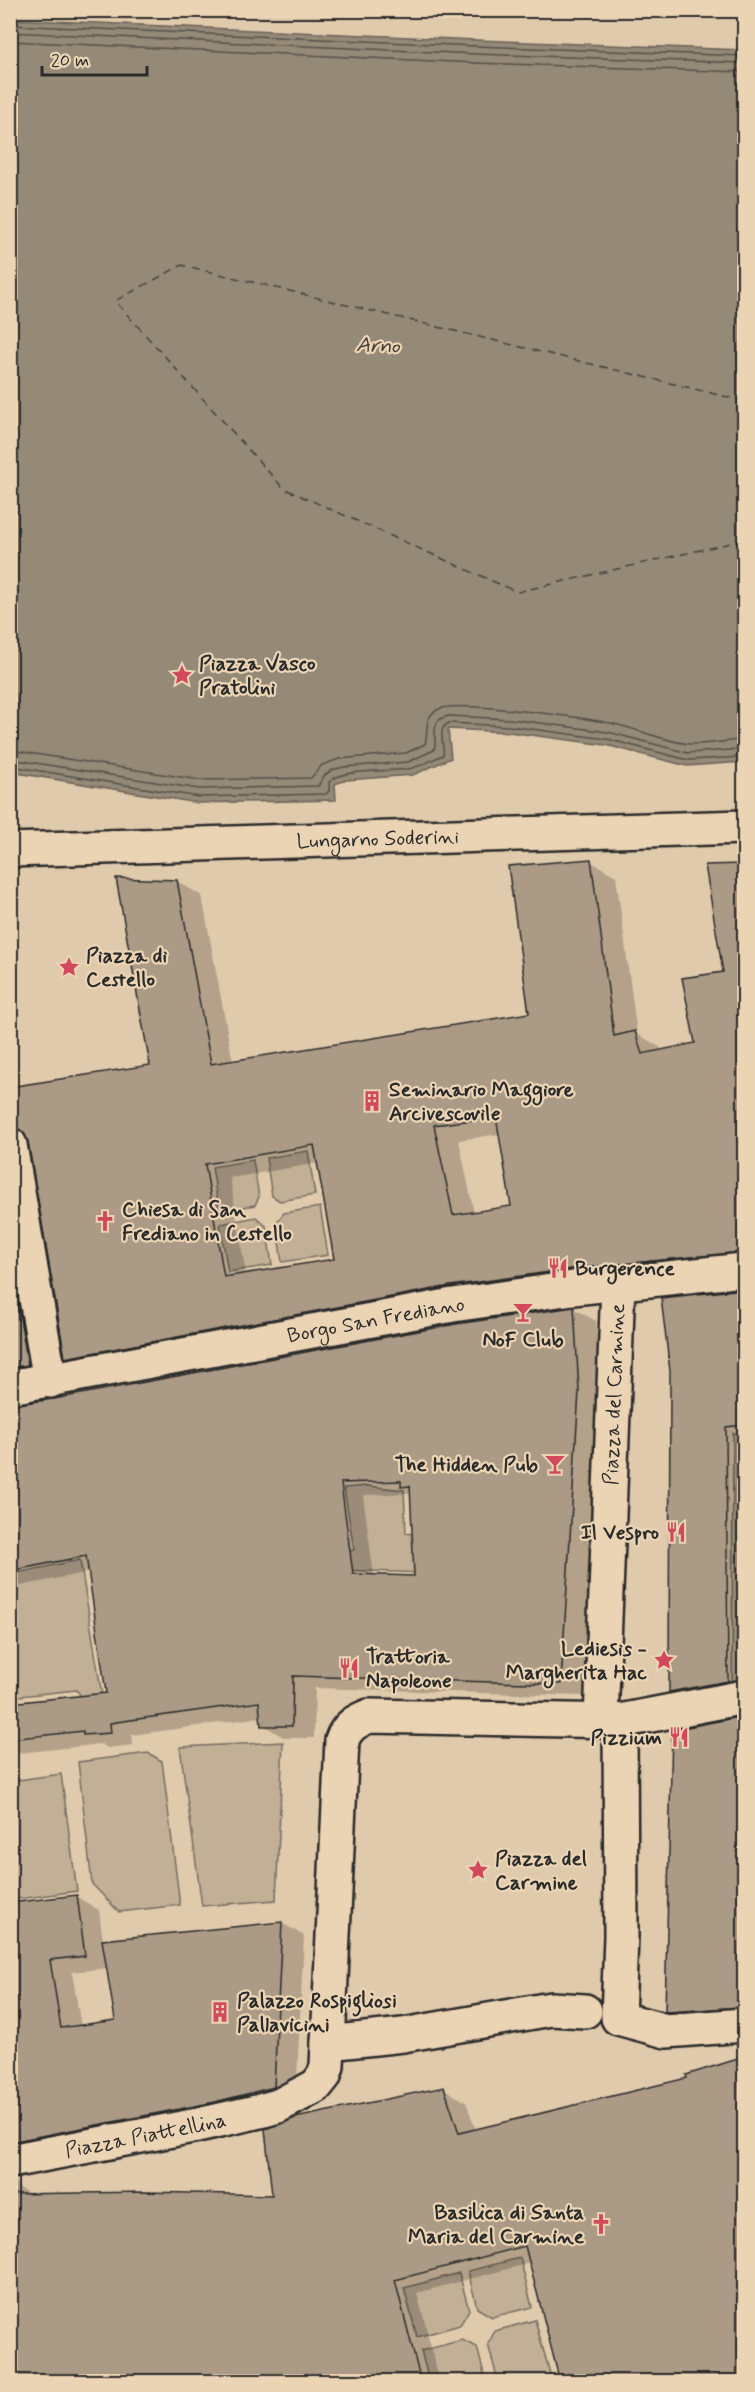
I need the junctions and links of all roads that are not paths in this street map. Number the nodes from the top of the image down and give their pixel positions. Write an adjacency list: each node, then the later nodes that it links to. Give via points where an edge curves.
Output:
1 (744, 827): 2 (street, Lungarno Soderini)
2 (10, 850)
3 (10, 1145): 6 (street)
4 (744, 1270): 5 (street, Borgo San Frediano)
5 (618, 1284): 6 (street, Borgo San Frediano, via 453,1305); 9 (street, Piazza del Carmine)
6 (50, 1381): 7 (street, Borgo San Frediano)
7 (10, 1388)
8 (744, 1698): 9 (street)
9 (611, 1721): 11 (street, Piazza del Carmine, via 621,1936 618,2018 669,2030); 12 (street, via 369,1716 345,1731)
10 (585, 2011): 12 (street, via 551,2009 403,2035)
11 (744, 2025)
12 (328, 2043): 13 (street, Piazza Piattellina, via 327,2066 320,2082 278,2106)
13 (10, 2161)

